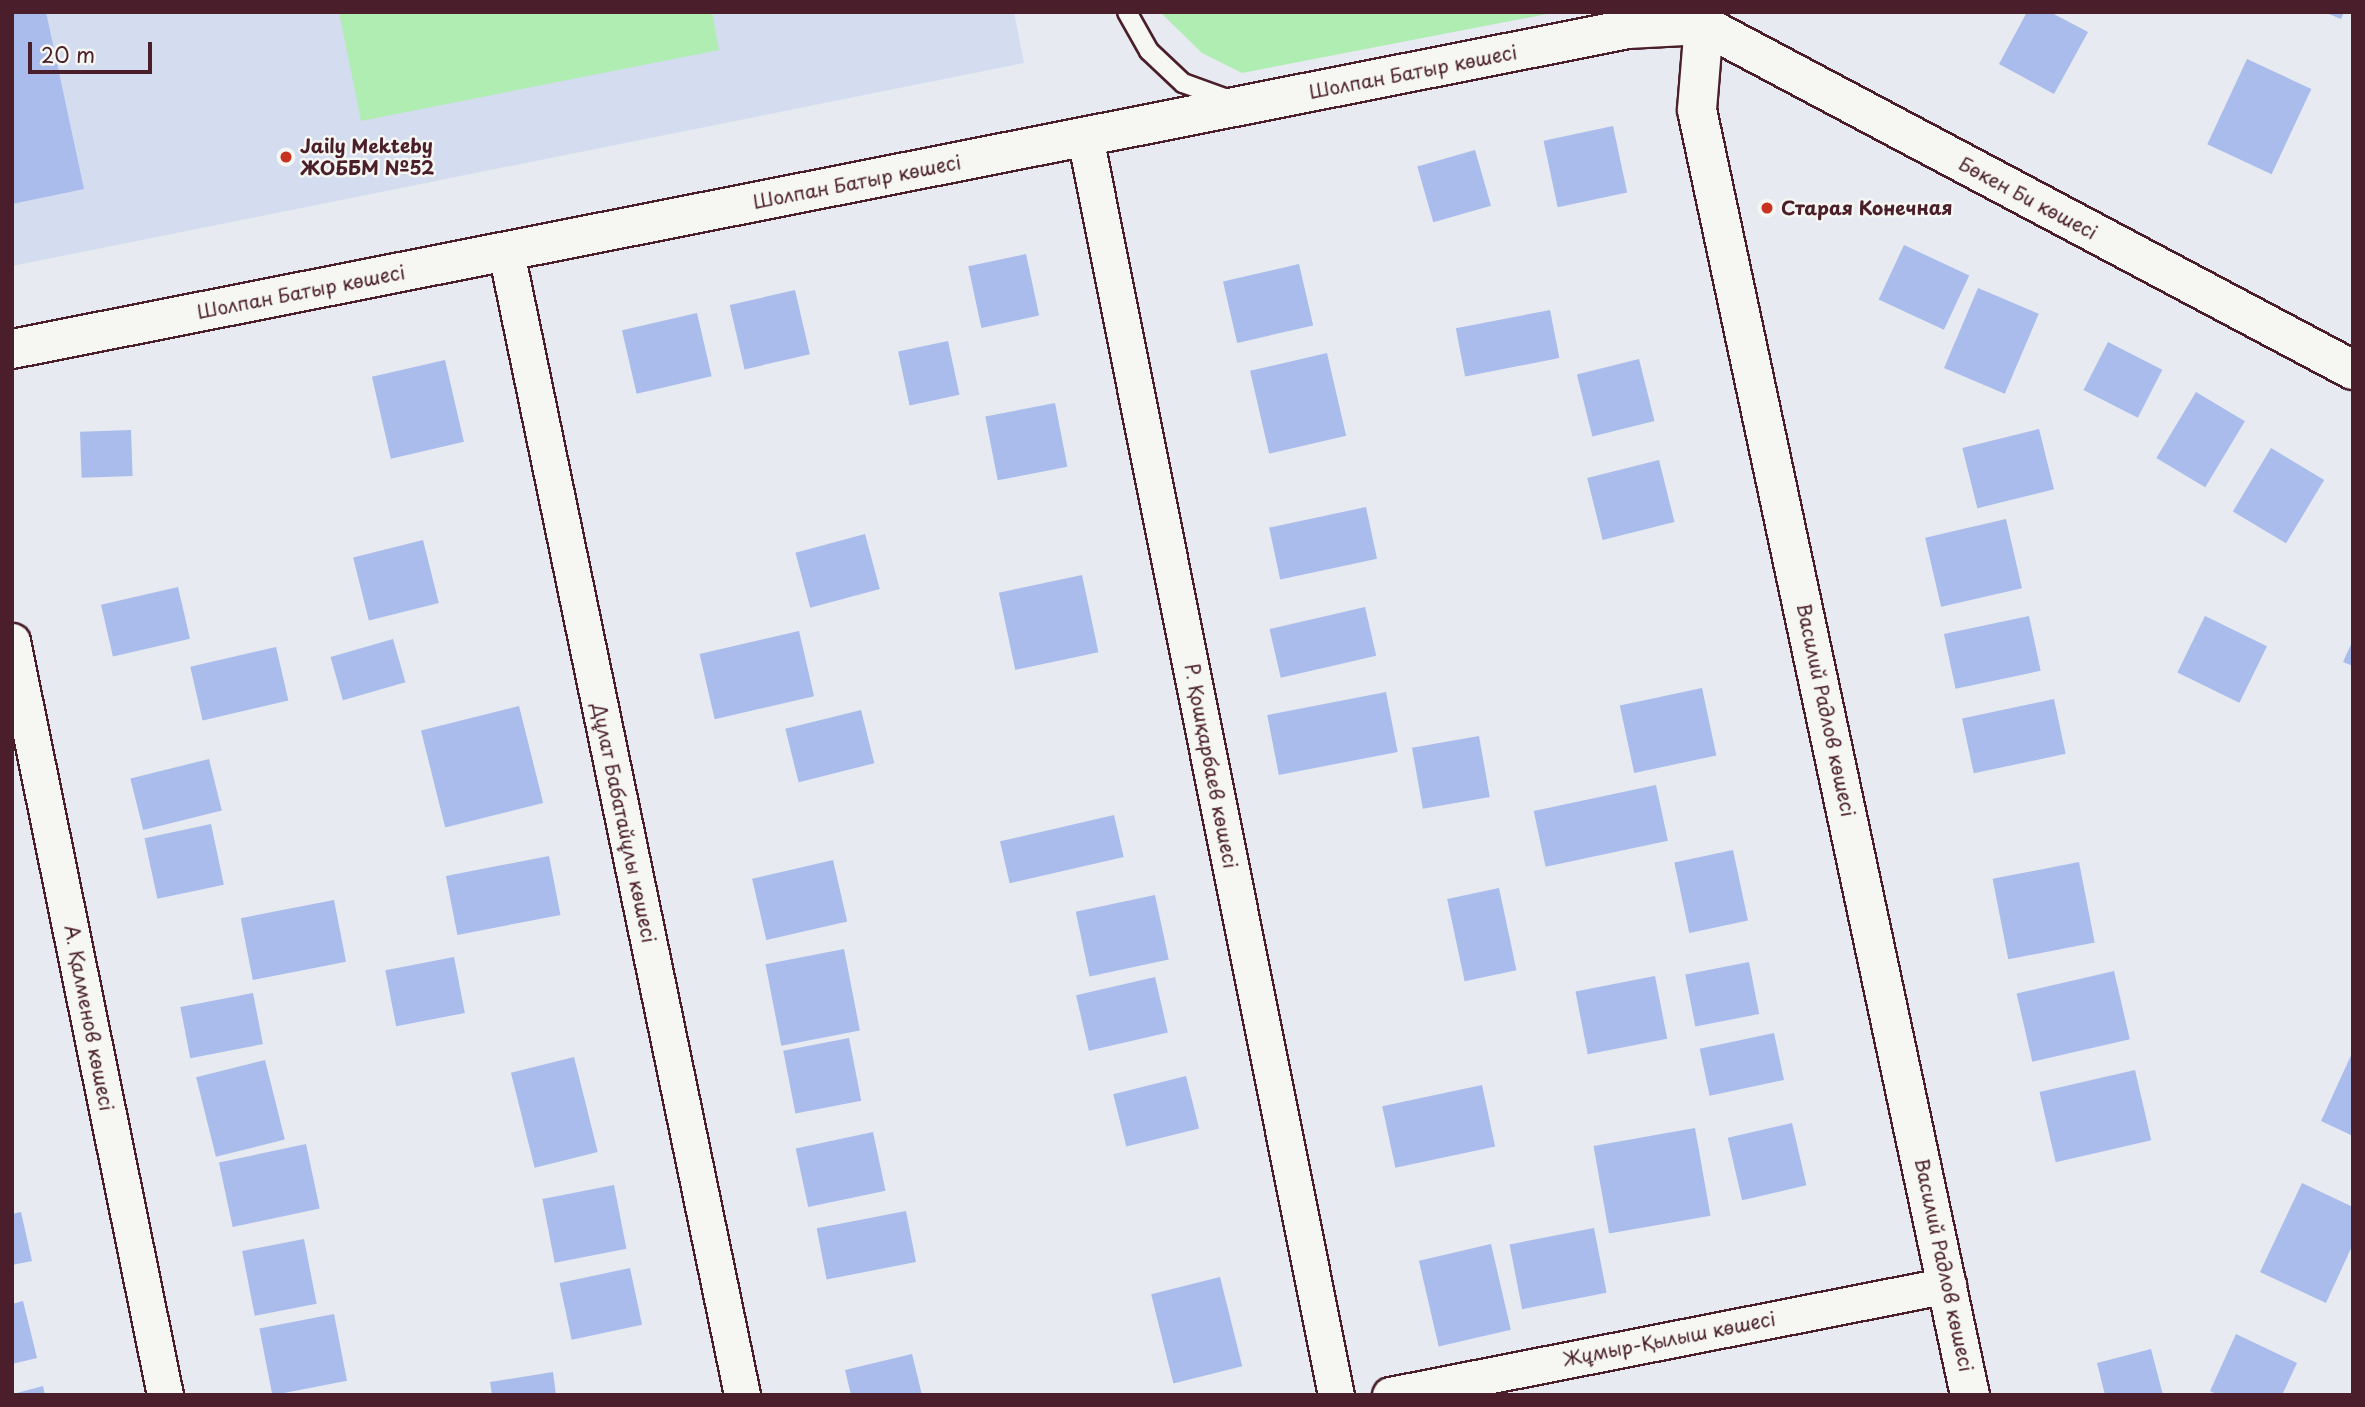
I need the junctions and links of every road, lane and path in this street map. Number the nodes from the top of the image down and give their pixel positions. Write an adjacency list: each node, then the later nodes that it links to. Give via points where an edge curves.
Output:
1 (1127, 12): 3 (lane, via 1149,51 1183,83)
2 (1694, 16): 3 (street, Шолпан Батыр көшесі); 7 (street, Бөкен Би көшесі); 9 (street, Василий Радлов көшесі, via 1697,110)
3 (1243, 105): 4 (street, Шолпан Батыр көшесі)
4 (1085, 136): 5 (street, Шолпан Батыр көшесі); 12 (street, Р. Қошқарбаев көшесі)
5 (506, 252): 6 (street, Шолпан Батыр көшесі); 11 (street, Дұлат Бабатайұлы көшесі)
6 (12, 349)
7 (2353, 370)
8 (12, 641): 10 (street, А. Қалменов көшесі)
9 (1948, 1285): 13 (street, Жұмыр-Қылыш көшесі); 14 (street, Василий Радлов көшесі)
10 (165, 1395)
11 (742, 1395)
12 (1336, 1395)
13 (1390, 1395)
14 (1970, 1395)

